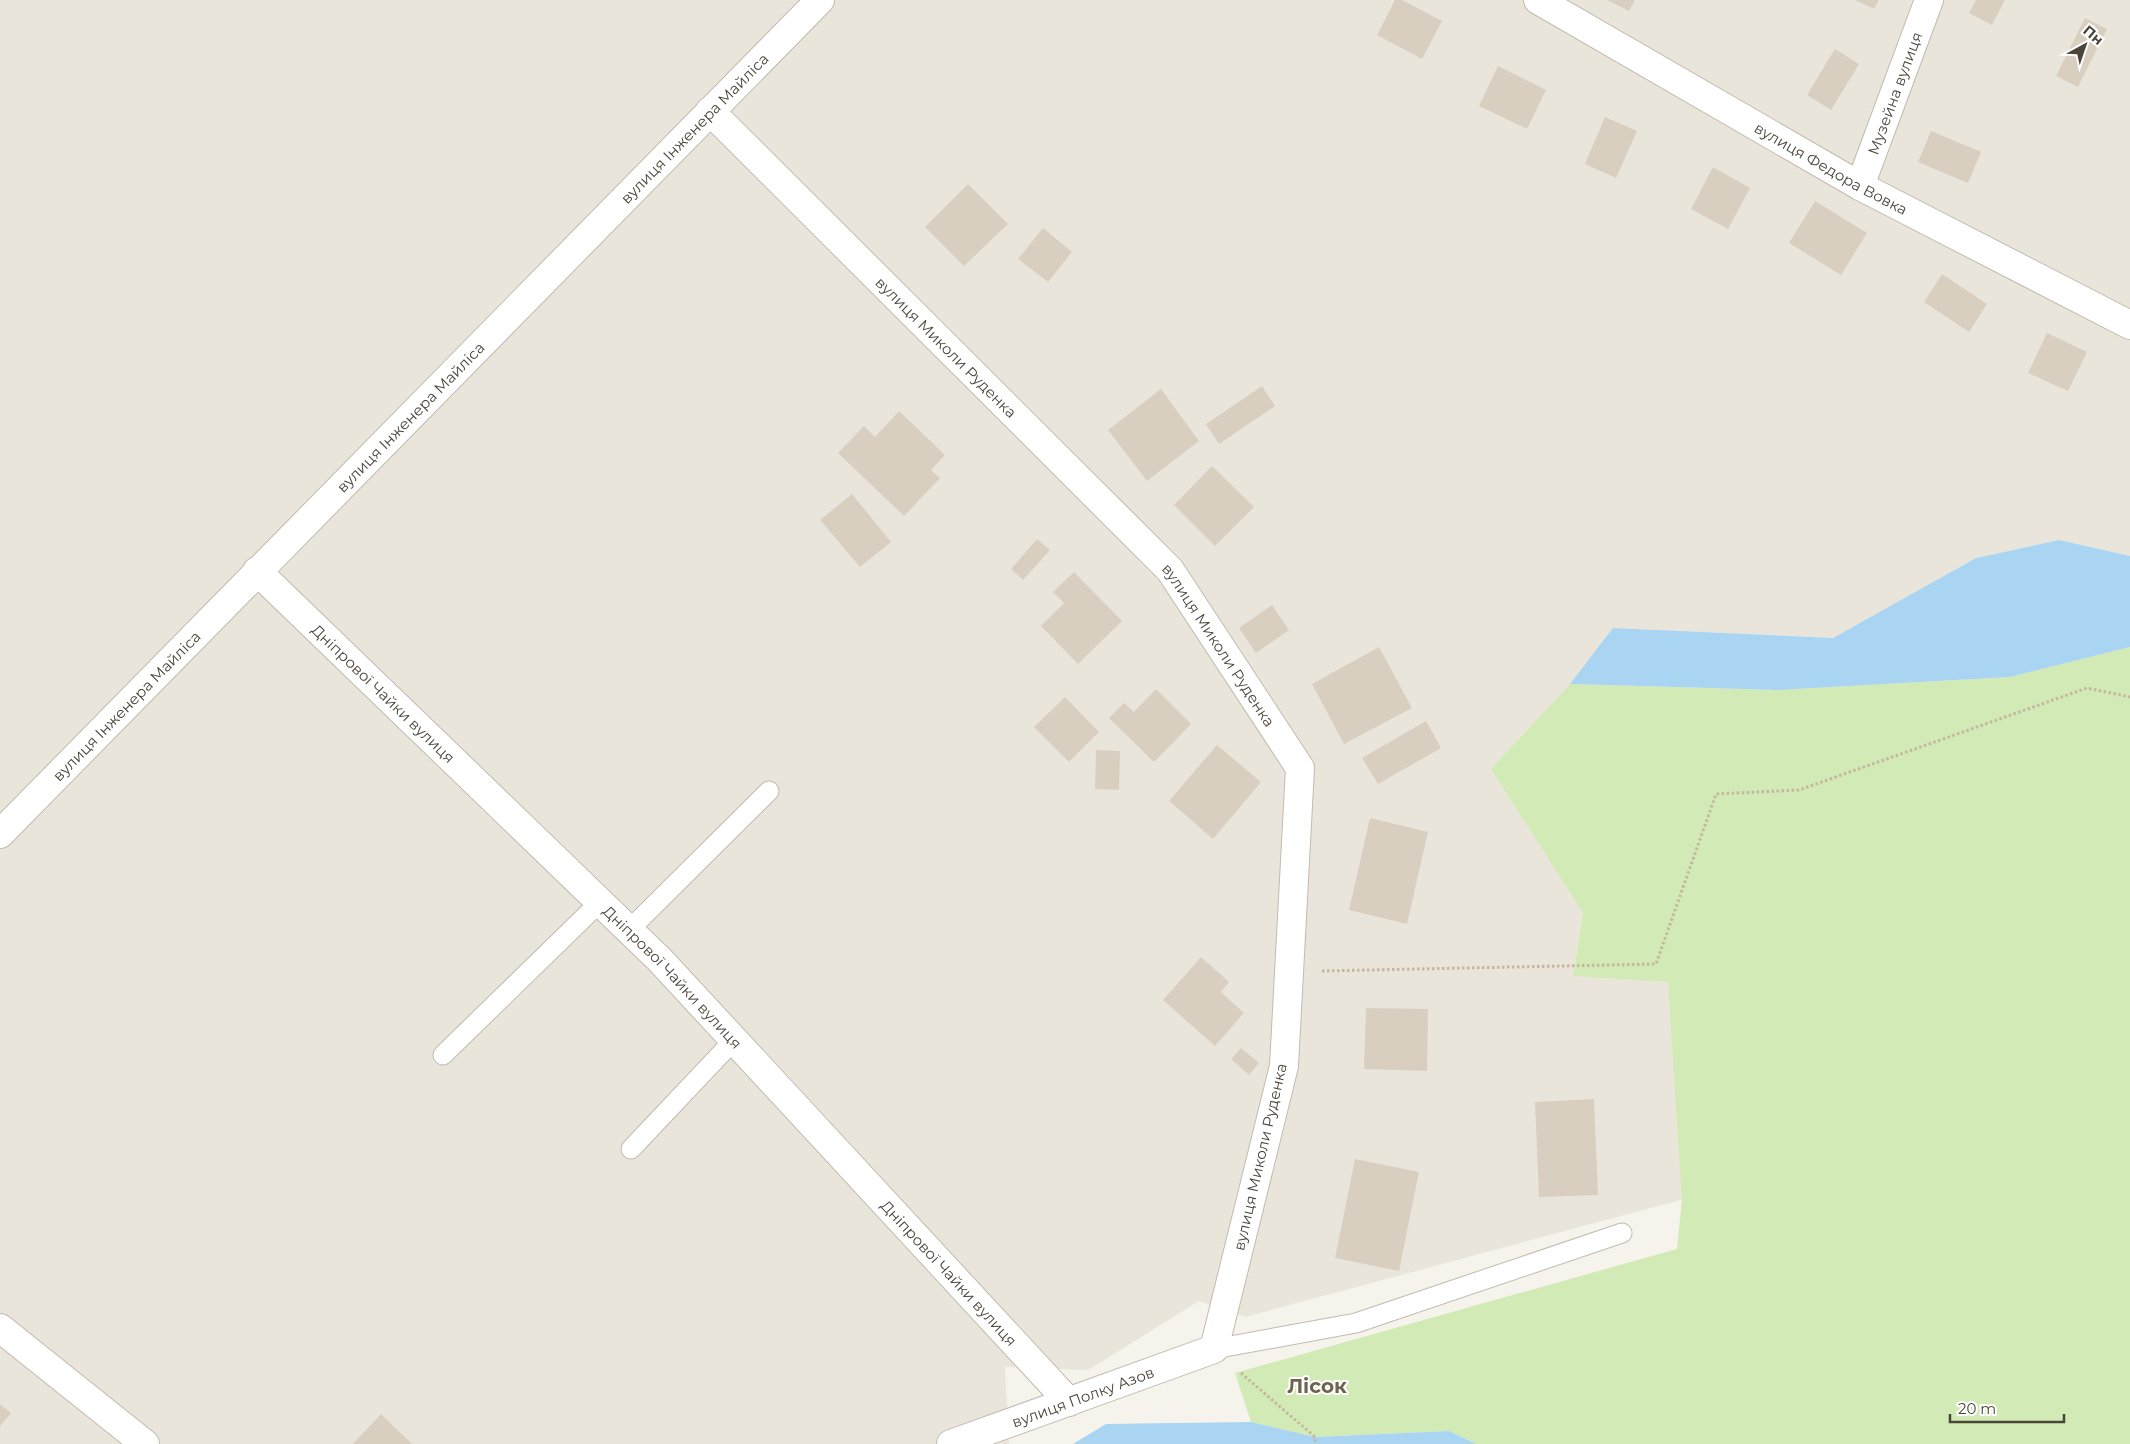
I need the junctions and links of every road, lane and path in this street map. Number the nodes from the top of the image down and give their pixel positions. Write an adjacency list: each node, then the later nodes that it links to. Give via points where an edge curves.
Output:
1 (820, 0): 4 (street, вулиця Інженера Майліса)
2 (1538, 0): 5 (street, вулиця Федора Вовка)
3 (1929, 0): 5 (street, Музейна вулиця)
4 (710, 111): 7 (street, вулиця Інженера Майліса); 13 (street, вулиця Миколи Руденка, via 1170,570 1300,768)
5 (1860, 186): 6 (street, вулиця Федора Вовка)
6 (2130, 325)
7 (257, 571): 10 (street, вулиця Інженера Майліса); 11 (street, Дніпрової Чайки вулиця)
8 (2130, 697): 13 (path, via 2087,688 1799,790 1716,794 1656,964)
9 (769, 791): 12 (lane)
10 (0, 834)
11 (600, 902): 12 (street, Дніпрової Чайки вулиця); 15 (lane)
12 (629, 930): 14 (street, Дніпрової Чайки вулиця)
13 (1289, 971): 19 (street, вулиця Миколи Руденка, via 1284,1066)
14 (735, 1039): 16 (lane); 20 (street, Дніпрової Чайки вулиця)
15 (443, 1055)
16 (631, 1149)
17 (1622, 1234): 19 (lane, via 1356,1323)
18 (0, 1328): 21 (street)
19 (1214, 1349): 20 (street, вулиця Полку Азов); 23 (path, via 1315,1437)
20 (1069, 1402): 22 (street, вулиця Полку Азов)
21 (145, 1444)
22 (951, 1444)
23 (1316, 1444)

